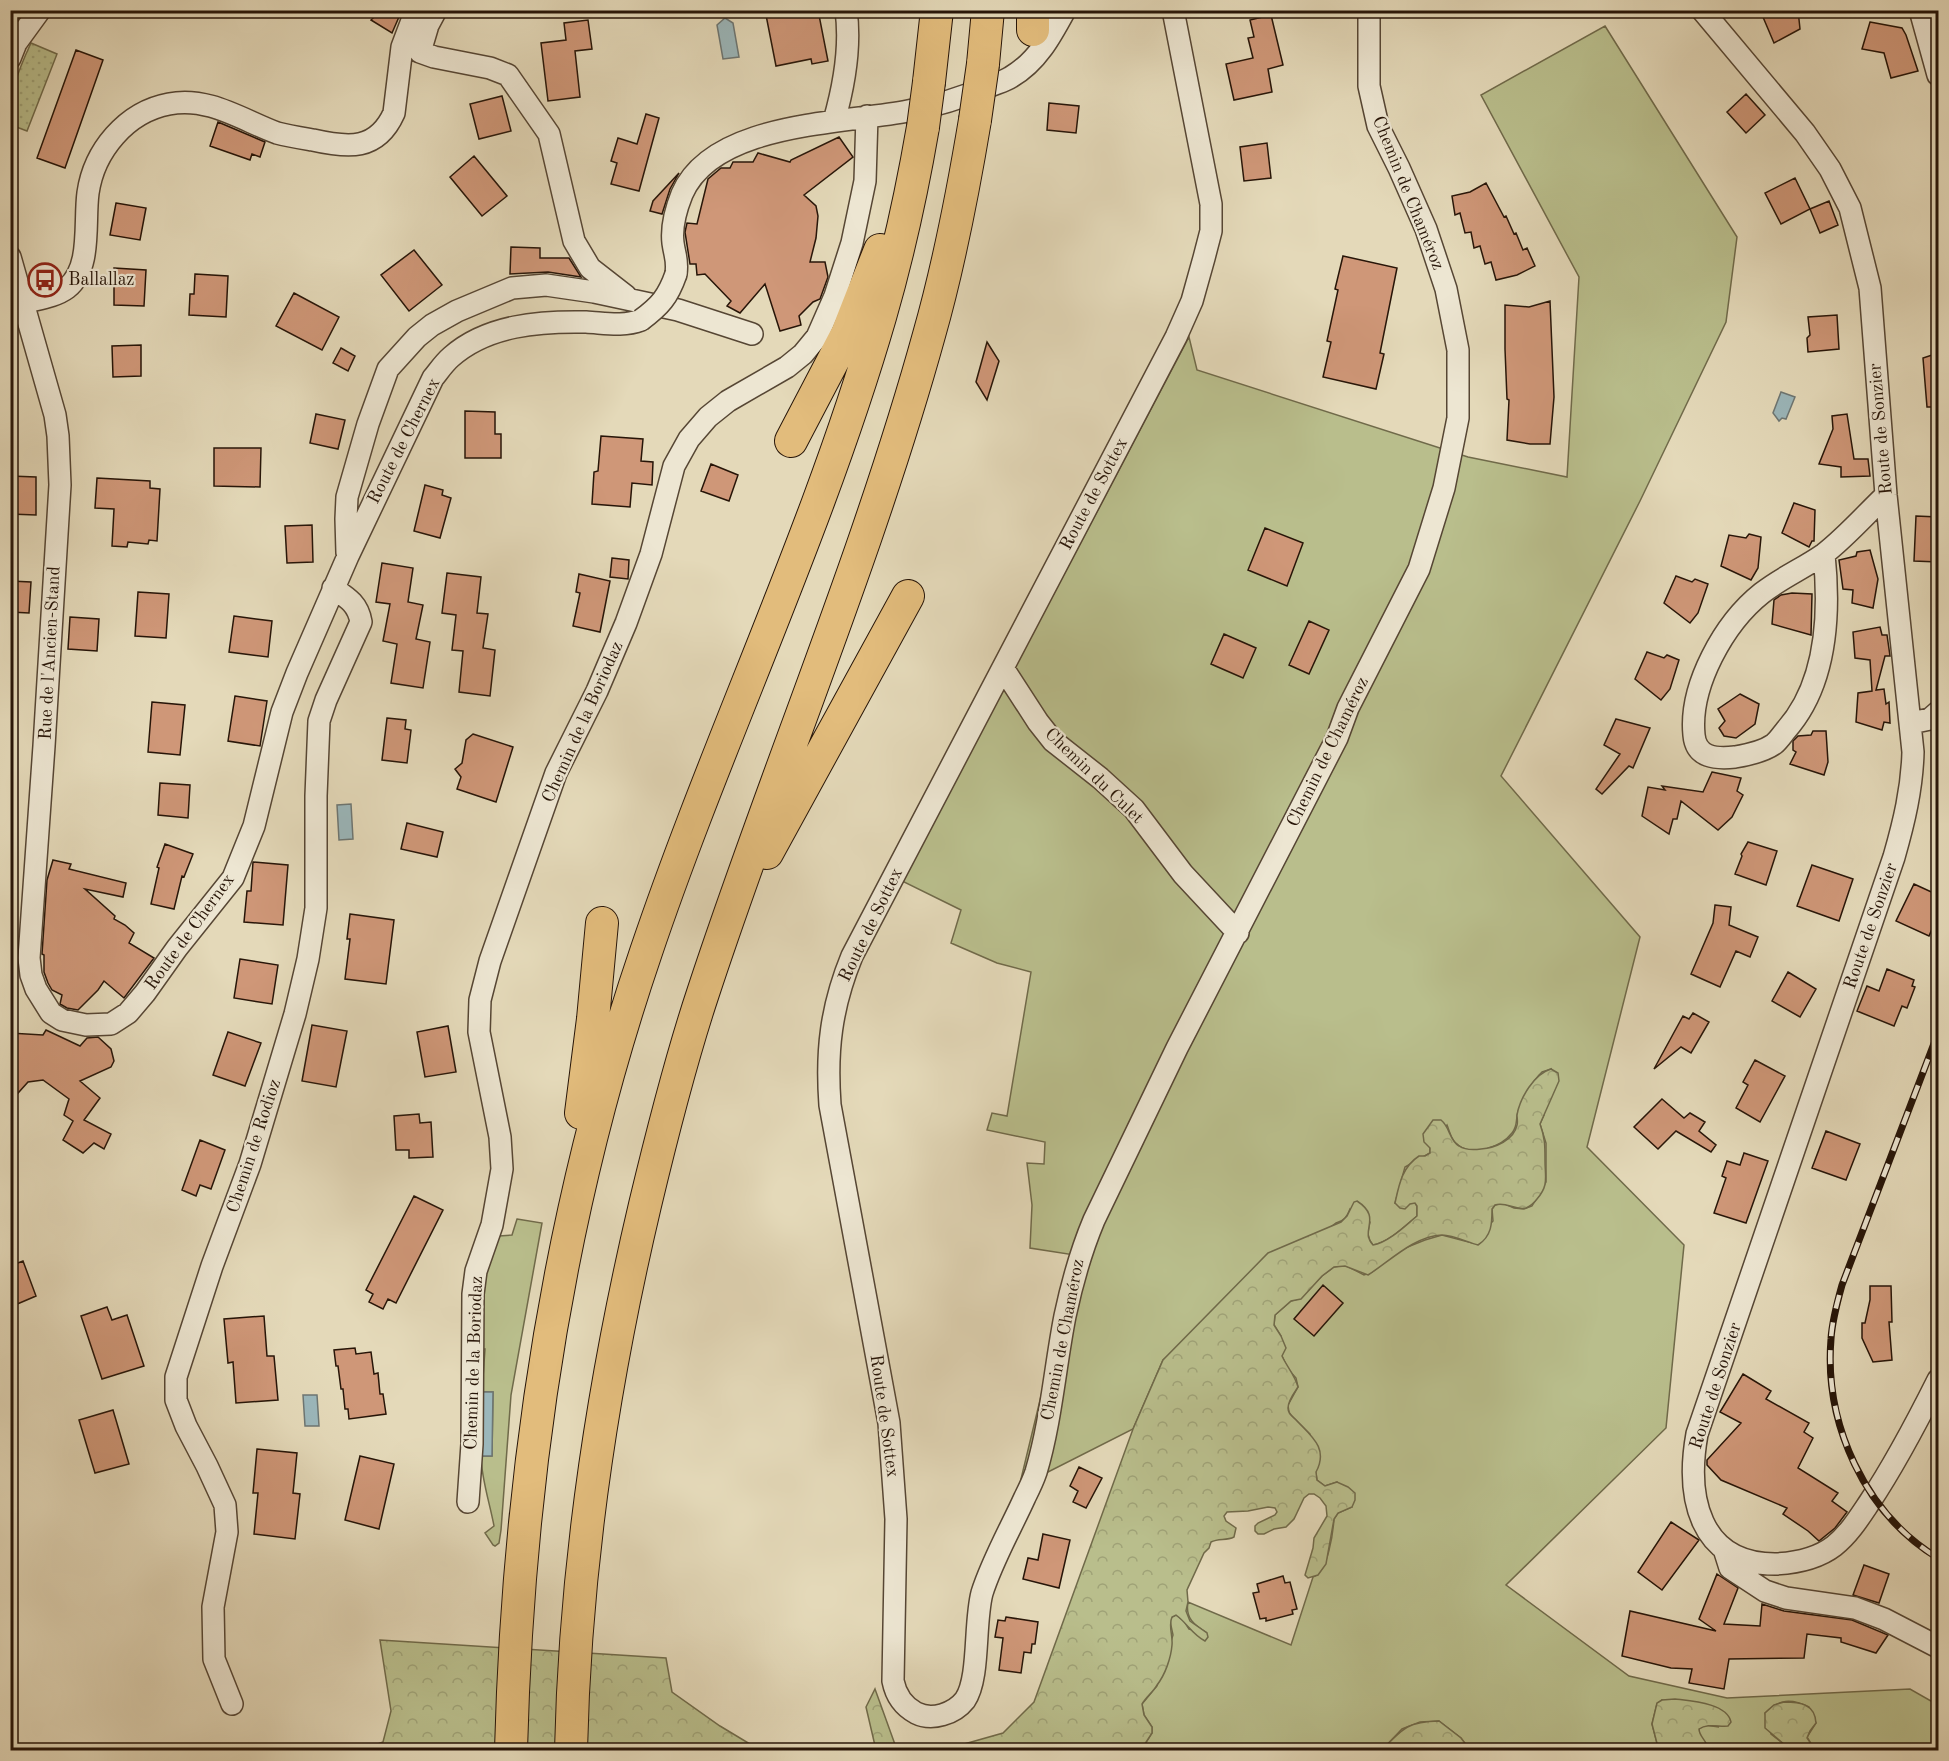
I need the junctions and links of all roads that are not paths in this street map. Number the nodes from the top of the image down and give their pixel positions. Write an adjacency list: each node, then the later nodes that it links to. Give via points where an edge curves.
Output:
1 (40, 10): 12 (street)
2 (416, 10): 19 (street, via 402,47 394,113 382,133 357,145 340,146 278,133 206,104 170,103 132,119 106,148 92,178 84,261 77,277 59,293)
3 (436, 10): 18 (street, via 420,52 508,75 549,134 574,241 590,268)
4 (846, 10): 15 (street, via 849,33)
5 (936, 10): 16 (highway, bridge, via 929,82)
6 (988, 10): 32 (highway, bridge, via 963,189 930,333 860,553)
7 (1065, 10): 16 (street, Route de Chernex, via 1034,59 1012,77 960,98)
8 (1173, 10): 27 (street, Route de Sottex, via 1210,204 1211,231 1192,301 1176,337)
9 (1369, 10): 31 (street, Chemin de Chaméroz, via 1369,86 1378,126 1426,229 1446,289 1458,350 1458,418 1444,488 1419,569)
10 (1702, 10): 22 (street, Route de Sonzier, via 1805,133 1850,208 1870,288)
11 (1920, 10): 13 (street)
12 (10, 58)
13 (1938, 75)
14 (867, 116): 15 (street, Route de Chernex); 16 (street, Route de Chernex); 37 (street, Chemin de la Boriodaz, via 865,181 854,233 835,296 817,337 787,367 708,417 689,438 674,466 651,554 626,623 556,773 489,961 480,1000 479,1032 500,1137 502,1169 473,1294)
15 (834, 121): 24 (street, Route de Chernex, bridge, via 756,138 705,163 693,176 675,213 676,274 666,297 641,320 621,325 552,322 505,329 473,342 450,358 433,378)
16 (916, 129): 21 (highway, via 847,334); 34 (highway, via 894,264 877,327 812,518 678,861 619,1035 587,1151)
17 (10, 258): 19 (street, Rue de l'Ancien-Stand)
18 (629, 298): 20 (street); 24 (street, via 546,285 512,288 458,310 417,337 388,369 368,424 347,497)
19 (23, 303): 33 (street, Rue de l'Ancien-Stand, via 51,397 60,485 29,958 36,989 51,1012 62,1020)
20 (752, 334)
21 (791, 441)
22 (1886, 495): 23 (street); 29 (street, Route de Sonzier)
23 (1824, 554): 23 (street, via 1763,592 1732,624 1718,646 1707,666 1694,713 1694,740 1704,754 1725,758 1756,751 1774,744 1796,719 1814,685 1823,643 1827,586)
24 (348, 556): 25 (street, Route de Chernex)
25 (333, 588): 33 (street, Route de Chernex, via 282,712 254,826 233,878 128,1013 111,1024); 40 (street, Chemin de Rodioz, via 352,602 361,622 319,721 316,908 308,959 296,1014 250,1164 189,1335 175,1389 186,1426 225,1505 227,1532 213,1607 214,1659)
26 (908, 596): 32 (highway)
27 (1003, 668): 31 (street, Chemin du Culet, via 1053,741 1134,809 1183,874); 36 (street, Route de Sottex, via 852,956 841,982 829,1042 830,1105 889,1423 896,1519 894,1689 914,1712 927,1716 951,1712 970,1690 983,1590)
28 (1938, 712): 29 (street, via 1929,719)
29 (1911, 723): 38 (street, Route de Sonzier, via 1912,777 1894,857 1697,1434 1693,1458 1697,1509 1708,1532)
30 (602, 923): 34 (highway)
31 (1238, 933): 36 (street, Chemin de Chaméroz, via 1177,1048 1082,1248 1065,1314)
32 (721, 938): 42 (highway, via 666,1118 628,1281 598,1450 585,1551)
33 (86, 1025)
34 (561, 1271): 41 (highway, via 530,1466 518,1591)
35 (1938, 1380): 38 (street, Route de Sonzier, via 1886,1478 1836,1544 1816,1557 1768,1564 1743,1559)
36 (1036, 1473)
37 (468, 1502)
38 (1724, 1549): 39 (street, via 1730,1568 1765,1591 1855,1608)
39 (1938, 1647)
40 (232, 1704)
41 (511, 1750)
42 (572, 1750)

